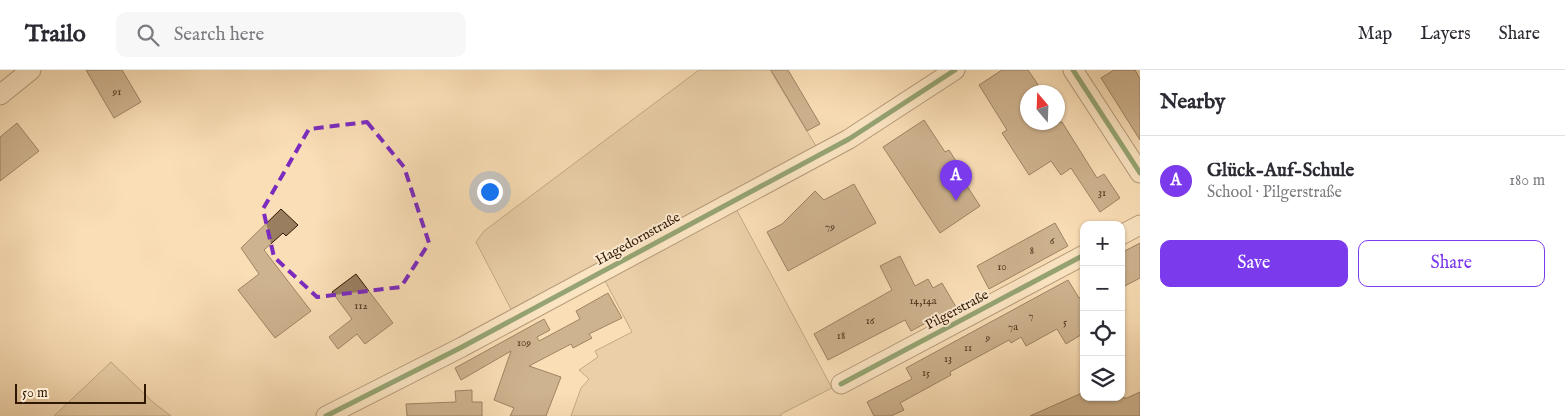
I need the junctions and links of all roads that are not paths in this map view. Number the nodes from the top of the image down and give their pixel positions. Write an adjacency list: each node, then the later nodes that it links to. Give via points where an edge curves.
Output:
1 (31, 70): 4 (street)
2 (955, 70): 10 (street, Hagedornstraße, via 850,139)
3 (1073, 70): 5 (street)
4 (0, 95)
5 (1140, 174)
6 (1140, 225): 7 (street)
7 (1125, 233)
8 (1080, 257): 9 (street, Pilgerstraße)
9 (841, 384)
10 (326, 416)

